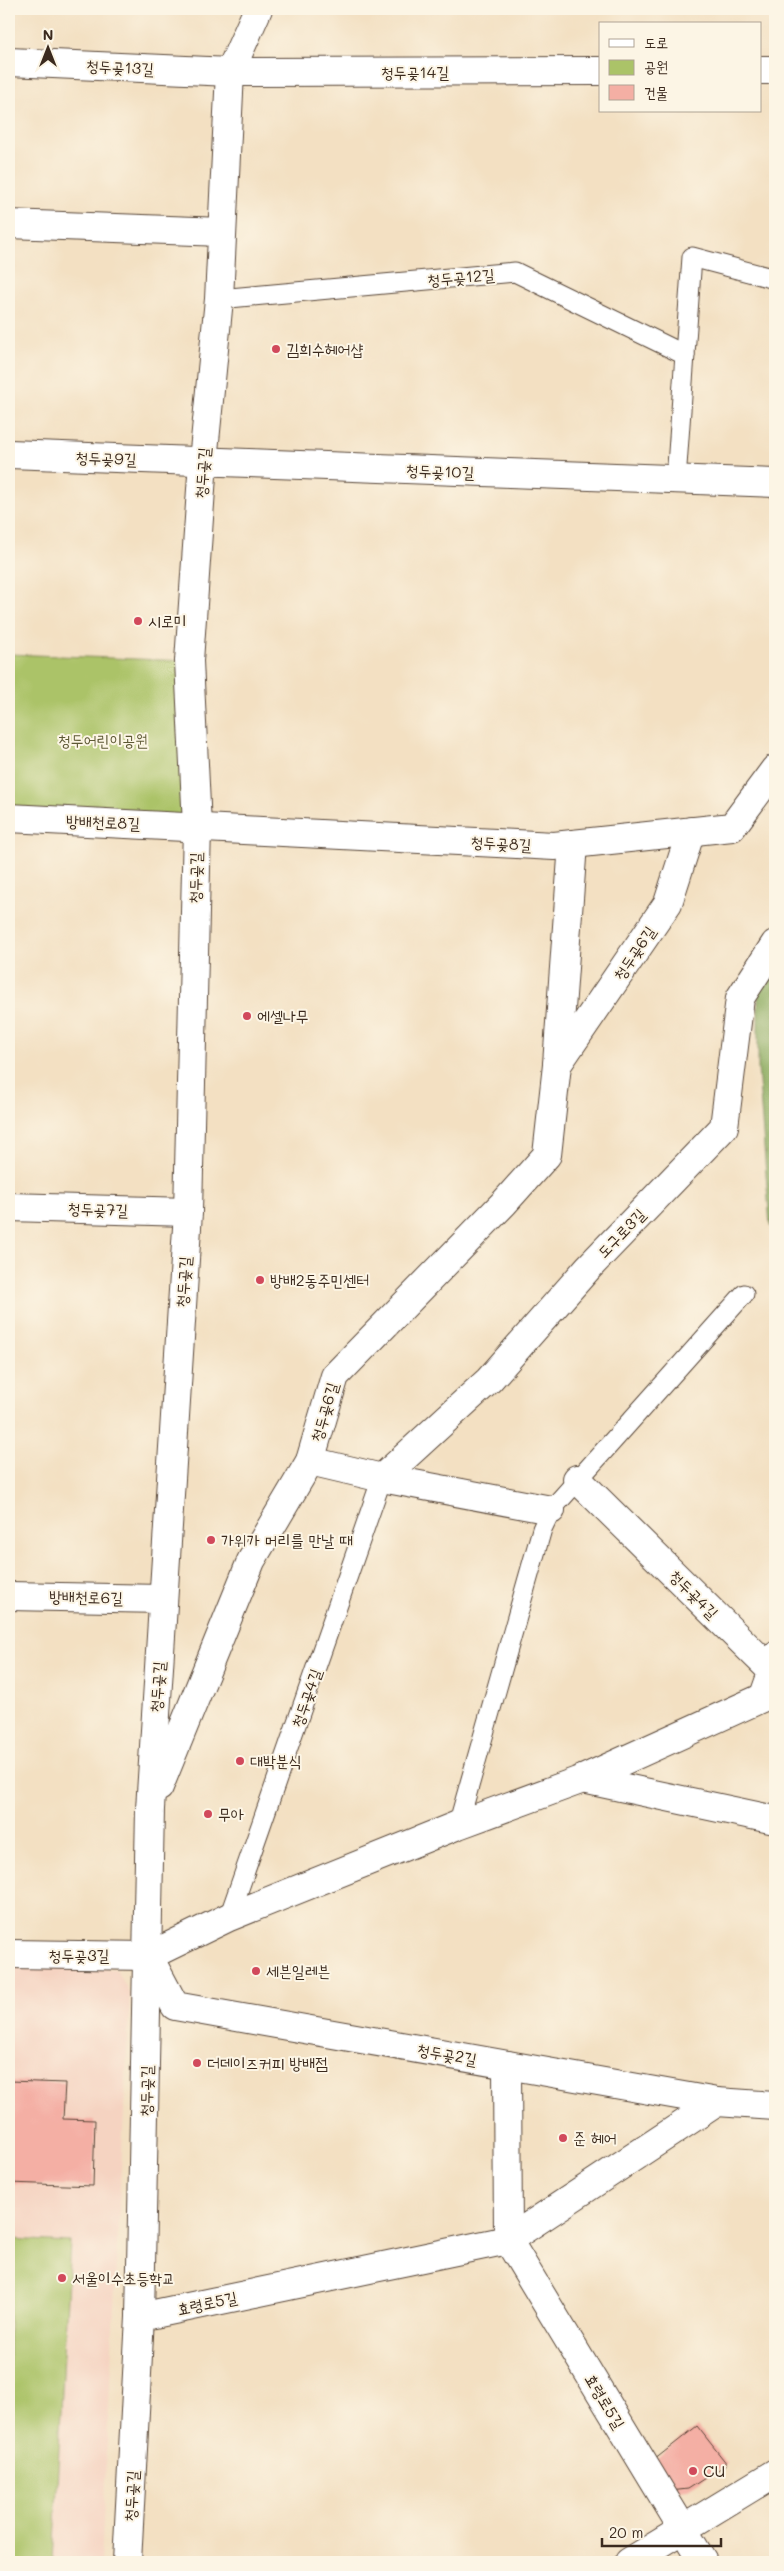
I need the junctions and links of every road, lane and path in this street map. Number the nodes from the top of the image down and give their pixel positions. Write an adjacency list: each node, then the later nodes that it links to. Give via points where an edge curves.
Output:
1 (258, 9): 6 (street, 청두곶길)
2 (9, 62): 6 (street, 청두곶13길)
3 (762, 70): 4 (street)
4 (775, 70)
5 (599, 71): 6 (street, 청두곶14길)
6 (230, 72): 8 (street, 청두곶길)
7 (9, 224): 8 (street)
8 (222, 232): 10 (street, 청두곶길)
9 (775, 279): 11 (lane, via 692,256)
10 (219, 299): 11 (lane, 청두곶12길, via 515,272); 13 (street, 청두곶길)
11 (685, 355): 14 (lane)
12 (9, 454): 13 (street, 청두곶9길)
13 (203, 461): 14 (street, 청두곶10길); 18 (street, 청두곶길, via 189,662)
14 (676, 480): 15 (street, 청두곶10길)
15 (775, 484)
16 (775, 769): 19 (street, 청두곶8길, via 732,827)
17 (9, 818): 18 (street, 방배천로8길)
18 (197, 826): 20 (street, 청두곶8길, via 554,846); 24 (street, 청두곶길)
19 (692, 831): 20 (street, 청두곶8길); 22 (street, 청두곶6길, via 668,902)
20 (572, 844): 22 (street, 청두곶6길)
21 (775, 944): 27 (street, 도구로3길, via 740,998 724,1127 588,1268 489,1380)
22 (557, 1065): 26 (street, 청두곶6길, via 547,1155 334,1376)
23 (9, 1207): 24 (street, 청두곶7길)
24 (188, 1212): 31 (street, 청두곶길)
25 (744, 1294): 28 (lane)
26 (310, 1461): 27 (street); 34 (street, 청두곶6길, via 251,1561)
27 (382, 1478): 29 (street); 37 (lane, 청두곶4길)
28 (577, 1479): 29 (lane); 32 (street, 청두곶4길)
29 (551, 1510): 36 (lane, via 542,1529)
30 (9, 1596): 31 (street, 방배천로6길)
31 (163, 1599): 34 (street, 청두곶길)
32 (769, 1677): 33 (street, 청두곶4길)
33 (582, 1779): 35 (street); 36 (street, 청두곶4길)
34 (150, 1809): 39 (street, 청두곶길)
35 (775, 1820)
36 (458, 1825): 37 (street, 청두곶4길)
37 (229, 1917): 39 (street, 청두곶4길)
38 (9, 1954): 39 (street, 청두곶3길)
39 (149, 1956): 40 (street, 청두곶2길, via 175,2006); 44 (street, 청두곶길)
40 (507, 2065): 41 (street, 청두곶2길); 43 (street)
41 (717, 2102): 42 (street, 청두곶2길); 43 (street, 효령로5길)
42 (775, 2106)
43 (508, 2240): 44 (street, 효령로5길); 46 (street, 효령로5길)
44 (140, 2317): 47 (street, 청두곶길)
45 (775, 2473): 46 (street)
46 (684, 2530): 48 (street); 49 (street, 효령로5길)
47 (127, 2562)
48 (629, 2562)
49 (703, 2562)

